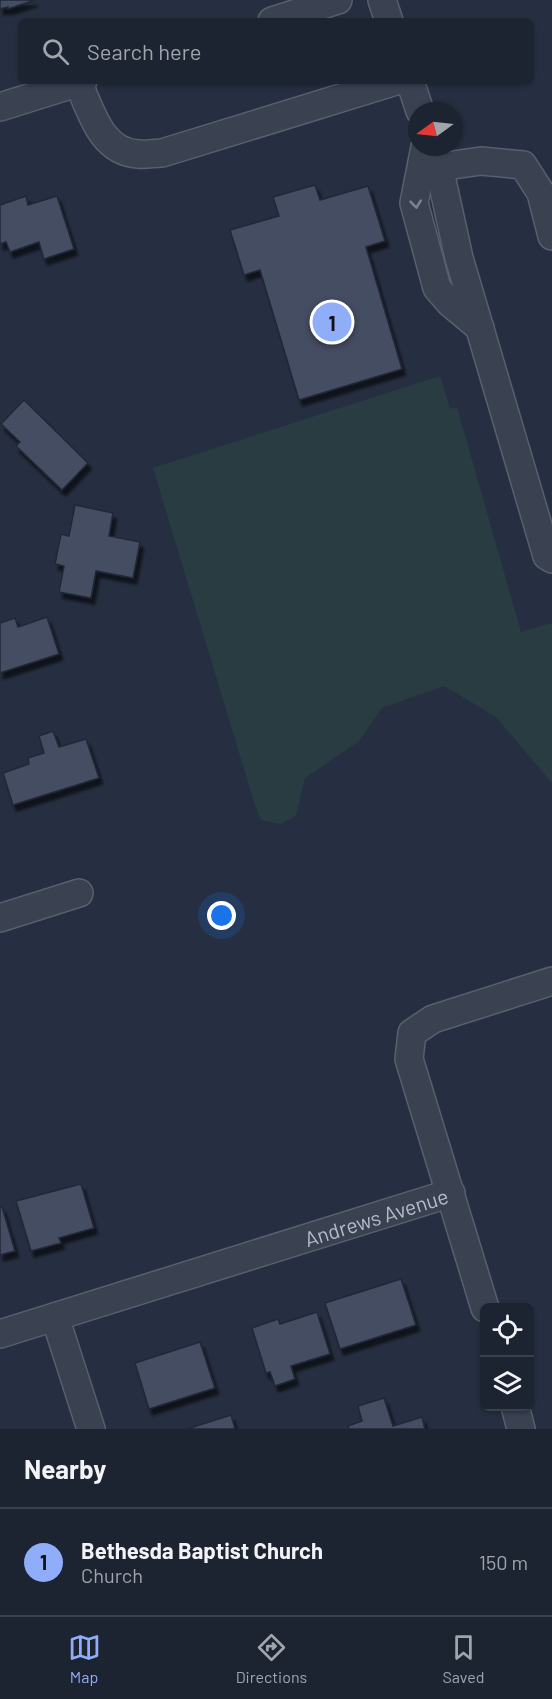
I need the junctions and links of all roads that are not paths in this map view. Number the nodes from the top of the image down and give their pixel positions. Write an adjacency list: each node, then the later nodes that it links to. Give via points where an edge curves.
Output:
1 (338, 0): 3 (street)
2 (382, 0): 4 (street)
3 (281, 18)
4 (388, 18)
5 (74, 84): 10 (street)
6 (81, 84): 7 (street, via 103,137 136,154 162,153)
7 (386, 84)
8 (411, 84): 9 (street)
9 (417, 102)
10 (0, 107)
11 (433, 156): 14 (street, via 547,556)
12 (446, 156): 13 (street, via 522,165 541,193)
13 (552, 236)
14 (552, 559)
15 (79, 893): 16 (street)
16 (0, 918)
17 (552, 981): 18 (street, Andrews Avenue, via 433,1019 412,1033 409,1059)
18 (451, 1193): 19 (street); 20 (street, Andrews Avenue)
19 (484, 1303)
20 (55, 1317): 21 (street, Andrews Avenue); 23 (street)
21 (0, 1334)
22 (516, 1411): 24 (street)
23 (91, 1429)
24 (521, 1429)

